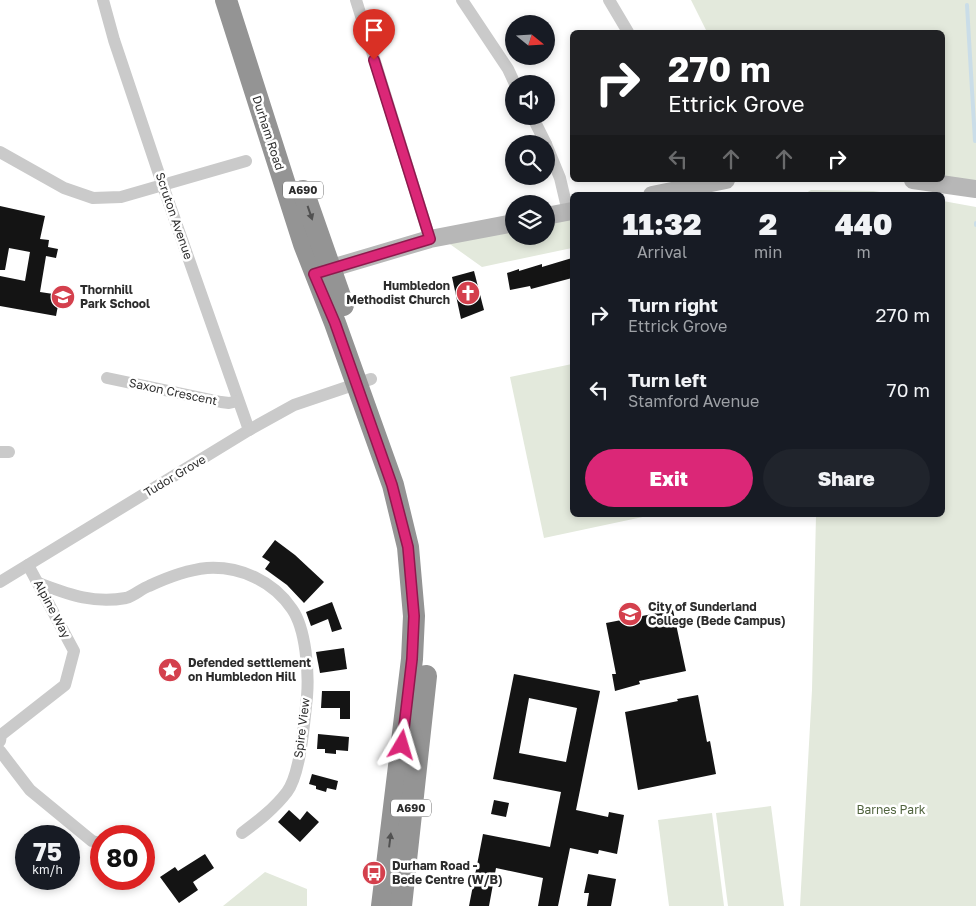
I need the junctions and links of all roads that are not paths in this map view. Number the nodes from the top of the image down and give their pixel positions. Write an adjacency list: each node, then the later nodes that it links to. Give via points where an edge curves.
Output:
1 (103, 0): 15 (street, Scruton Avenue)
2 (226, 0): 22 (highway, Durham Road / A690)
3 (241, 0): 22 (highway, Durham Road / A690, one-way to 22, via 288,148)
4 (356, 0): 21 (street)
5 (462, 0): 8 (street)
6 (609, 0): 7 (street)
7 (627, 30)
8 (510, 75)
9 (0, 152): 15 (street, via 64,188 93,198 121,197)
10 (246, 161): 15 (street)
11 (555, 166): 18 (street)
12 (704, 182): 14 (street)
13 (927, 182): 16 (street)
14 (682, 184): 17 (street)
15 (163, 186): 25 (street, Scruton Avenue)
16 (976, 189)
17 (660, 192)
18 (570, 212): 19 (street)
19 (555, 214)
20 (505, 225): 21 (street)
21 (430, 239): 22 (street)
22 (322, 271): 24 (highway, Durham Road / A690, via 335,323)
23 (107, 378): 25 (street, Saxon Crescent, via 221,402)
24 (364, 381): 26 (street, Tudor Grove, via 294,405); 34 (highway, Durham Road / A690, one-way to 24, via 412,659 414,616 408,547); 35 (highway, Durham Road / A690, via 410,490 424,555 428,611 424,701)
25 (238, 401): 26 (street, Scruton Avenue)
26 (249, 430): 27 (street, Tudor Grove)
27 (28, 565): 28 (street, Tudor Grove); 29 (street, Alpine Way)
28 (0, 582)
29 (38, 583): 30 (street, Alpine Way, via 74,651 65,686 1,735); 32 (street, Spire View, via 78,598 106,600 128,598 177,575 207,568 233,570 257,577 292,609 305,648 308,687 299,761 288,791 271,810)
30 (0, 741)
31 (0, 751): 33 (street, via 30,790)
32 (242, 833)
33 (90, 839)
34 (382, 906)
35 (401, 906)

